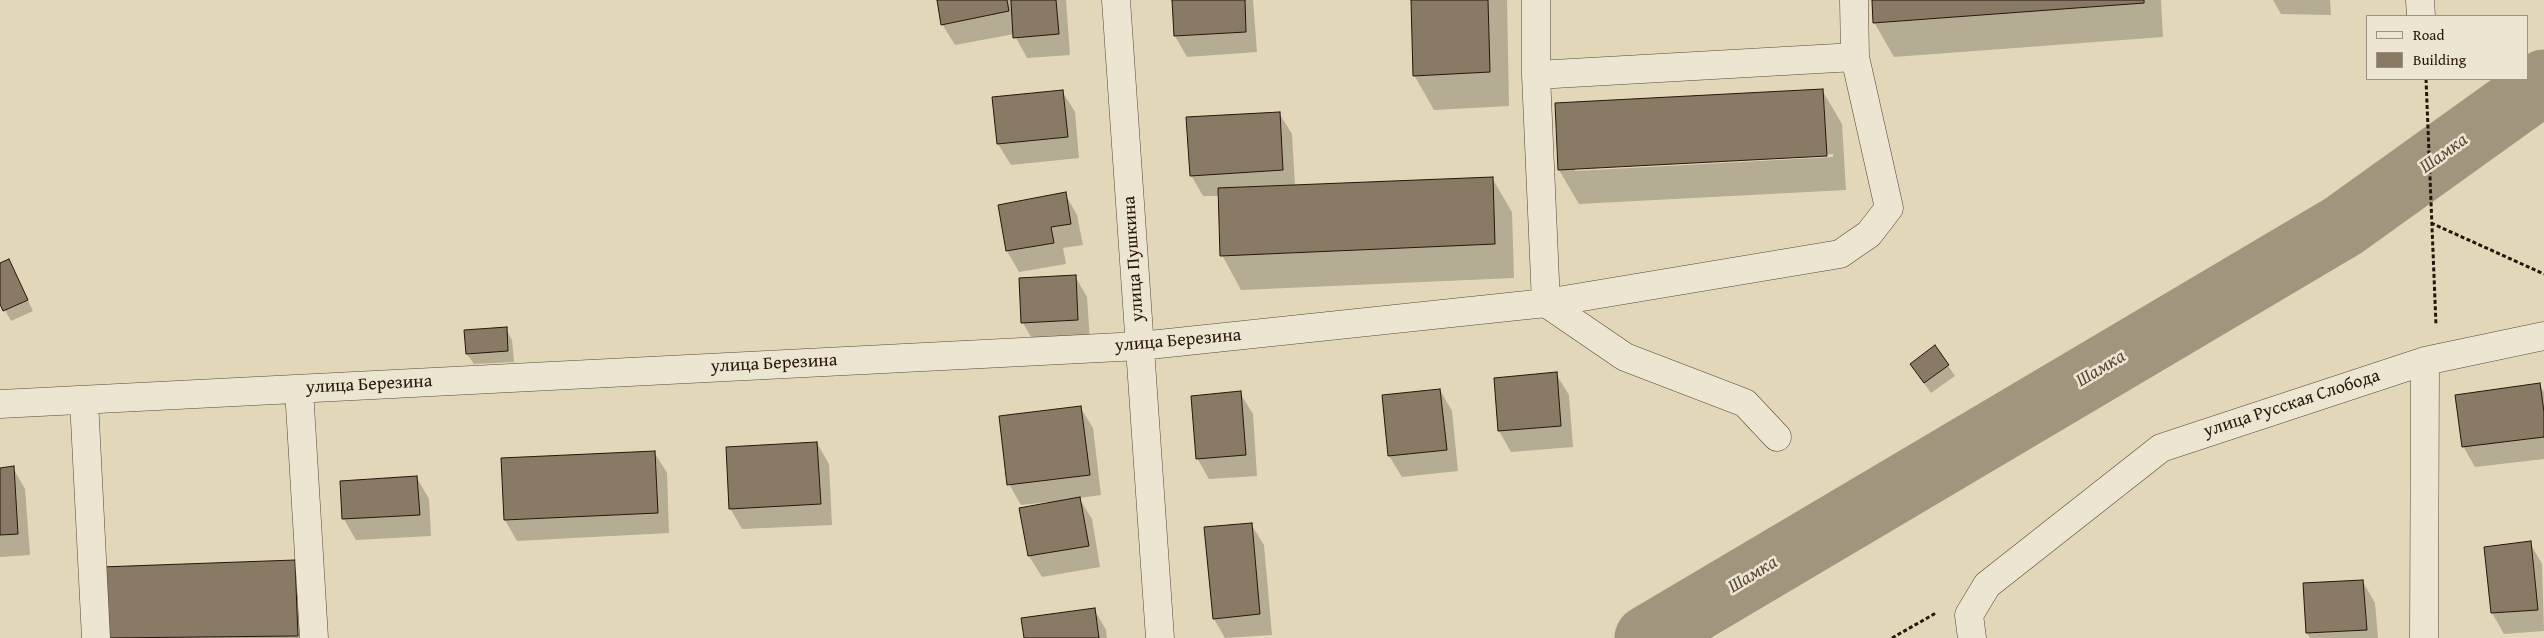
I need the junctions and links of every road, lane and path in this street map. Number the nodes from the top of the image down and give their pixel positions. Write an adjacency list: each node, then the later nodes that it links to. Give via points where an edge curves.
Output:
1 (1116, 0): 13 (street, улица Пушкина)
2 (1536, 0): 7 (street)
3 (1854, 0): 6 (street)
4 (2420, 0): 5 (street)
5 (2421, 15)
6 (1855, 57): 7 (street); 11 (street, улица Березина, via 1889,208 1869,234 1840,254)
7 (1536, 75): 11 (street)
8 (2426, 80): 9 (path)
9 (2431, 223): 10 (path); 14 (path, via 2436,333)
10 (2544, 274)
11 (1546, 303): 13 (street, улица Березина); 18 (street, via 1625,357 1745,402)
12 (2544, 336): 14 (street)
13 (1140, 346): 15 (street, улица Березина); 21 (street, улица Пушкина)
14 (2425, 360): 22 (street, улица Русская Слобода, via 2161,448 1987,585 1969,614); 23 (street)
15 (299, 388): 16 (street, улица Березина); 20 (street)
16 (84, 400): 17 (street, улица Березина); 19 (street)
17 (0, 404)
18 (1776, 437)
19 (96, 638)
20 (314, 638)
21 (1160, 638)
22 (1972, 638)
23 (2424, 638)

